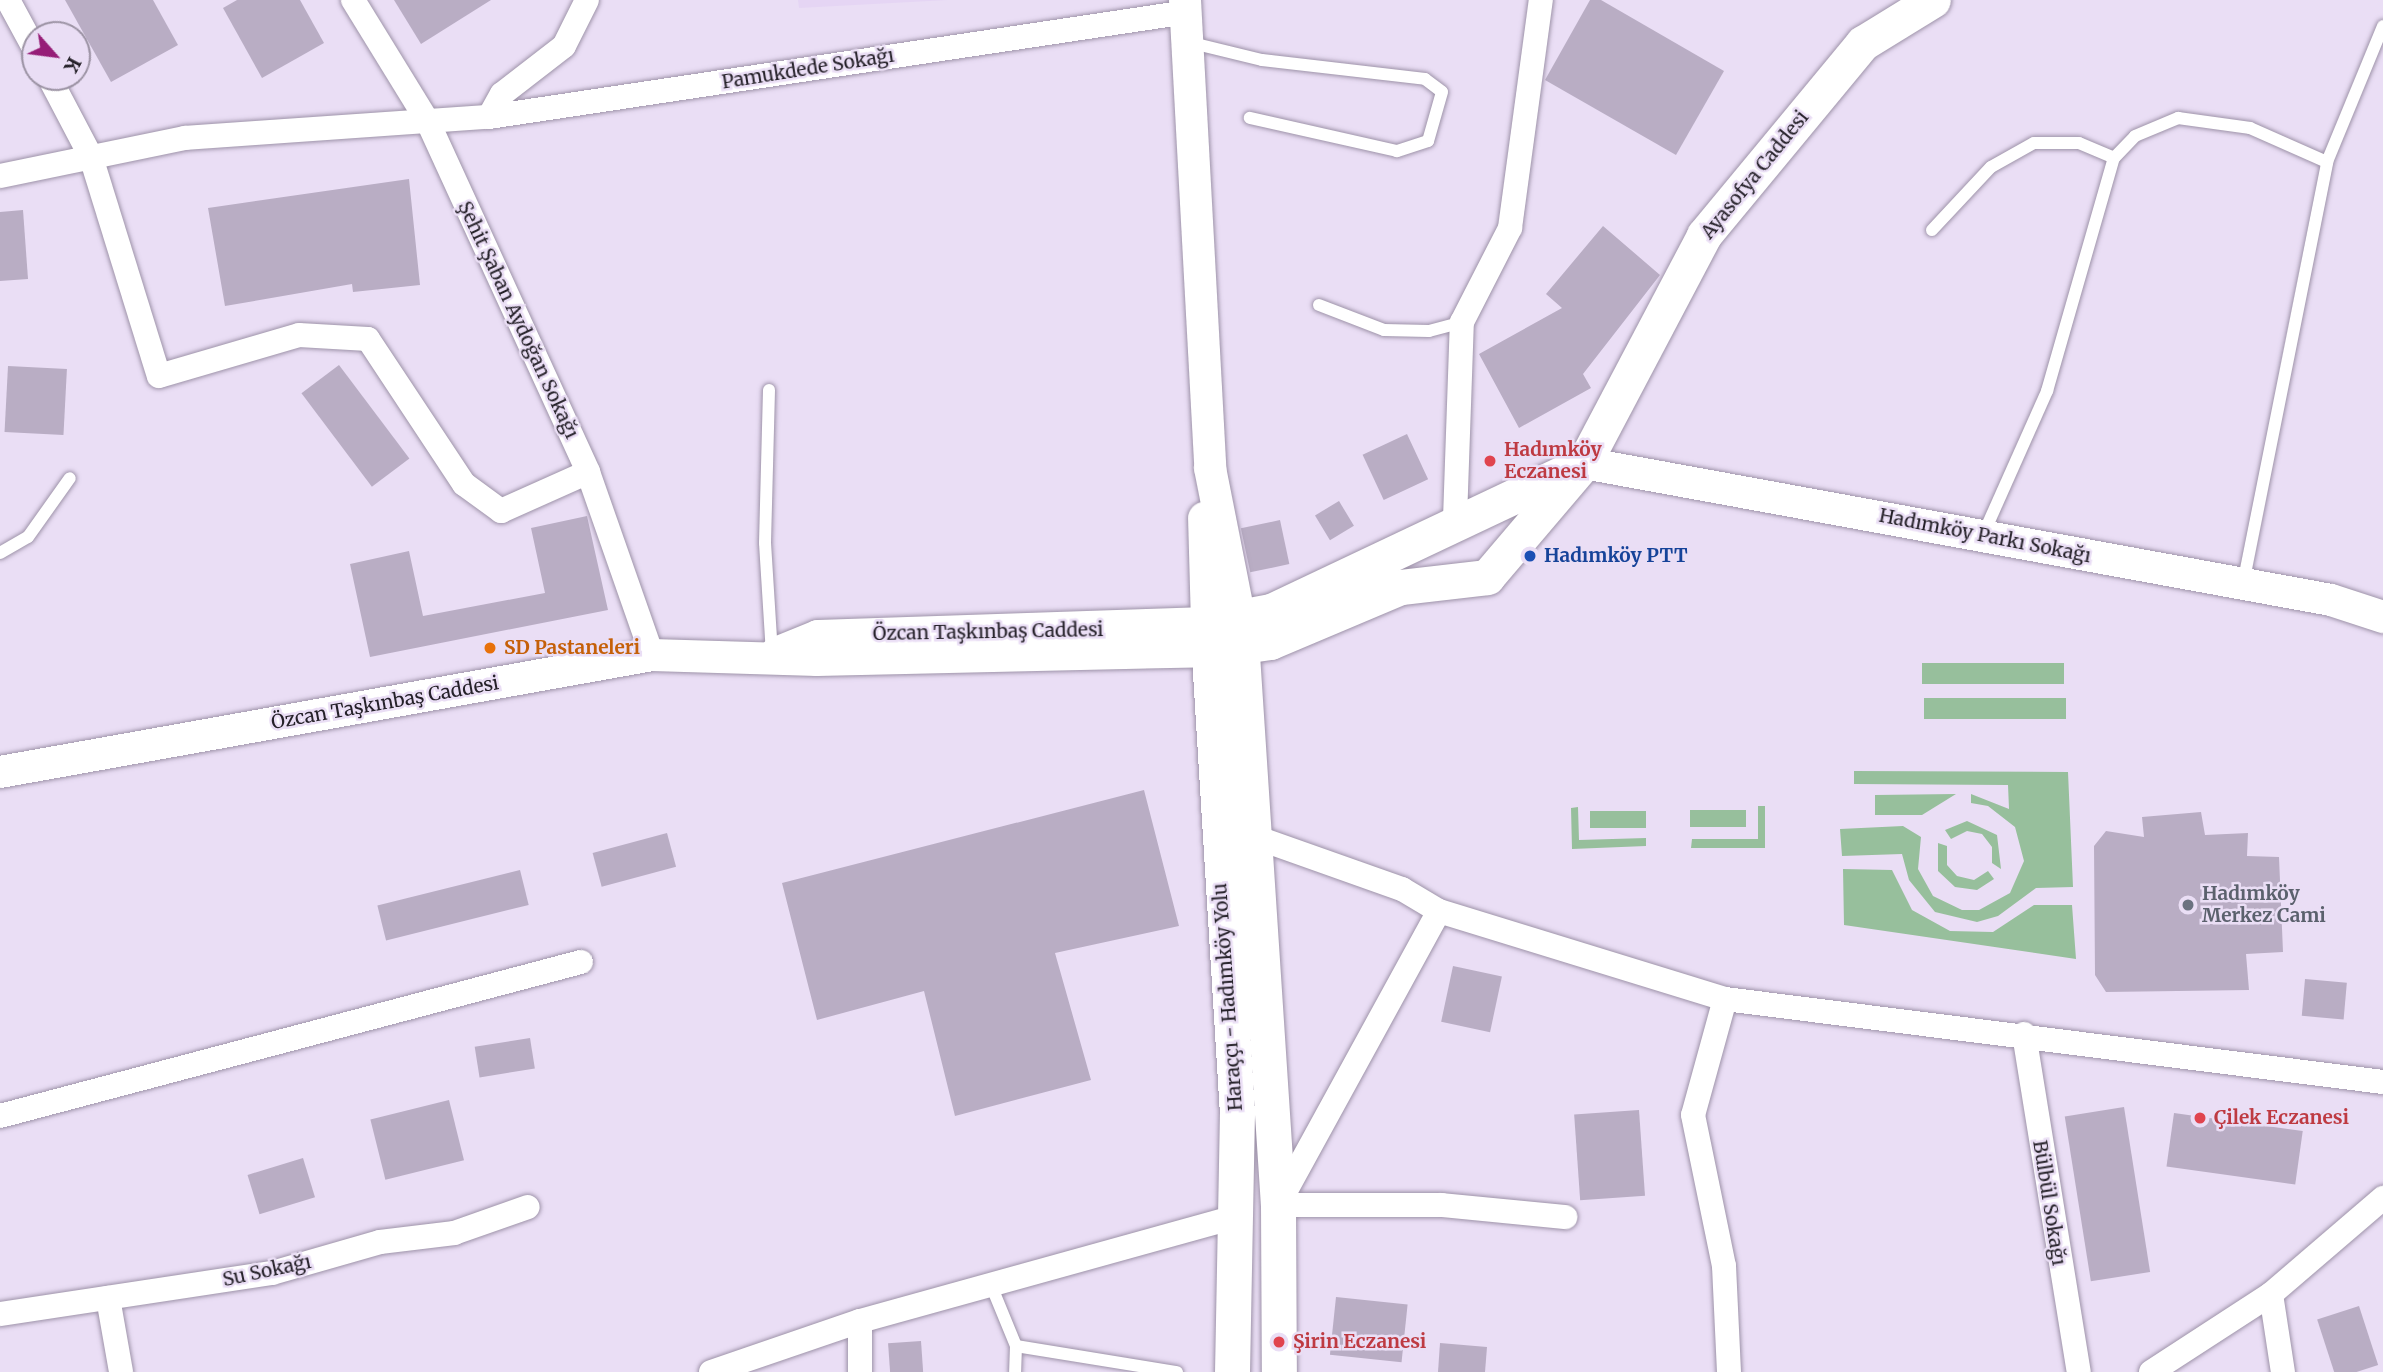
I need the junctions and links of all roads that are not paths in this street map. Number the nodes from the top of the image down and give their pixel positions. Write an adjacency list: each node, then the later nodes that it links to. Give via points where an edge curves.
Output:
1 (8, 0): 7 (street)
2 (353, 0): 12 (street, Şehit Şaban Aydoğan Sokağı)
3 (587, 0): 10 (street, via 564,46 502,94)
4 (1541, 0): 19 (street, via 1510,228)
5 (1933, 0): 21 (main road, Ayasofya Caddesi, via 1863,43 1703,235)
6 (1187, 18): 10 (street, Pamukdede Sokağı); 11 (lane, via 1262,60 1425,79 1442,92 1428,141 1396,151); 29 (street, via 1210,468)
7 (21, 25)
8 (2383, 26): 15 (lane)
9 (56, 91): 13 (street)
10 (489, 117): 12 (street, Pamukdede Sokağı)
11 (1250, 118)
12 (428, 122): 13 (street, Pamukdede Sokağı, via 185,138); 22 (street, Şehit Şaban Aydoğan Sokağı)
13 (91, 157): 16 (street, Pamukdede Sokağı); 22 (street, via 159,376 299,335 368,340 464,484 501,511)
14 (2114, 158): 15 (lane, via 2134,136 2178,118 2250,128); 17 (lane, via 2079,143 2034,143 1991,167); 25 (lane, via 2047,391)
15 (2327, 162): 27 (lane)
16 (0, 176)
17 (1932, 230)
18 (1319, 305): 19 (lane, via 1384,330 1429,331)
19 (1462, 322): 24 (street)
20 (769, 390): 31 (lane, via 765,542)
21 (1584, 463): 24 (main road); 25 (street, Hadımköy Parkı Sokağı); 29 (main road, Ayasofya Caddesi, via 1488,577 1401,587)
22 (588, 472): 30 (street, Şehit Şaban Aydoğan Sokağı)
23 (70, 478): 26 (lane, via 28,537)
24 (1455, 519): 29 (main road)
25 (1983, 536): 27 (street, Hadımköy Parkı Sokağı)
26 (0, 553)
27 (2243, 584): 28 (street, Hadımköy Parkı Sokağı, via 2358,605)
28 (2383, 617)
29 (1225, 635): 31 (street, Özcan Taşkınbaş Caddesi, via 817,660); 33 (main road); 43 (main road, Haraççı - Hadımköy Yolu)
30 (652, 654): 31 (street, Özcan Taşkınbaş Caddesi); 32 (street, Özcan Taşkınbaş Caddesi)
31 (772, 655)
32 (0, 772)
33 (1255, 837): 34 (street, via 1402,889); 41 (main road)
34 (1439, 911): 36 (street); 41 (street)
35 (581, 962): 39 (street)
36 (1725, 999): 37 (street); 58 (street, via 1693,1115 1724,1266)
37 (2024, 1034): 38 (street); 59 (street, Bülbül Sokağı)
38 (2383, 1082)
39 (0, 1116)
40 (2383, 1198): 46 (street)
41 (1278, 1205): 43 (main road); 44 (street, via 1443,1205); 57 (main road)
42 (528, 1207): 47 (street, Su Sokağı, via 454,1233 380,1242 272,1273)
43 (1239, 1216): 45 (street); 56 (main road, Haraççı - Hadımköy Yolu)
44 (1564, 1217)
45 (991, 1285): 49 (street); 50 (lane)
46 (2271, 1294): 60 (street); 61 (street)
47 (108, 1298): 48 (street, Su Sokağı); 51 (street)
48 (0, 1314)
49 (860, 1321): 52 (street); 53 (street)
50 (1016, 1346): 54 (lane); 55 (lane)
51 (121, 1372)
52 (710, 1372)
53 (860, 1372)
54 (1015, 1372)
55 (1177, 1372)
56 (1232, 1372)
57 (1279, 1372)
58 (1729, 1372)
59 (2079, 1372)
60 (2151, 1372)
61 (2283, 1372)

